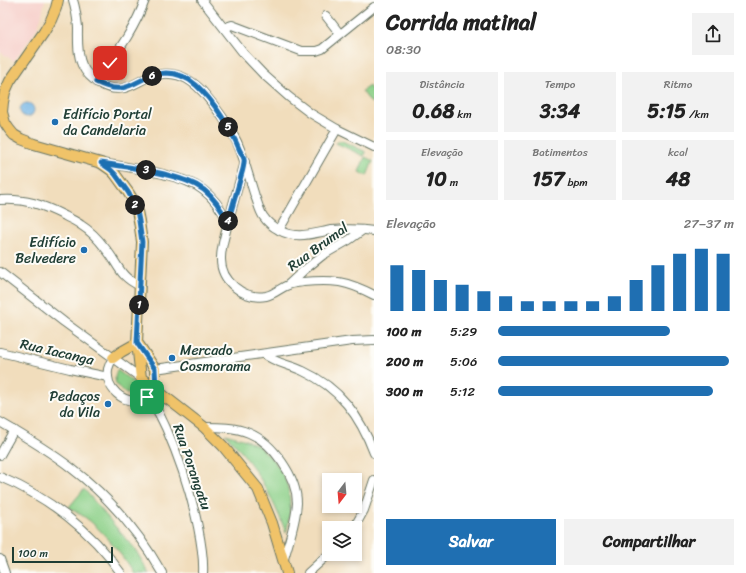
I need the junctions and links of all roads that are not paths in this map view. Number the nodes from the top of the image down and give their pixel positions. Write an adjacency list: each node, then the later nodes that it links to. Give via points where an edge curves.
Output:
1 (58, 0): 13 (main road, via 44,32 10,80 2,102 2,112 9,129 21,139)
2 (73, 0): 9 (street, via 80,58 85,71)
3 (145, 0): 9 (street, via 130,34)
4 (202, 0): 7 (street)
5 (374, 8): 8 (street)
6 (326, 16): 8 (street)
7 (225, 29): 8 (street, via 236,26 309,52 322,49); 10 (street, via 263,74 305,109)
8 (340, 34)
9 (96, 82): 12 (street, via 115,89 130,86 157,74 175,74 186,78 207,97 224,120)
10 (337, 129): 11 (street); 16 (street)
11 (374, 147)
12 (245, 161): 15 (street); 16 (street, via 263,215)
13 (101, 163): 15 (street, via 148,170 194,184 204,190); 21 (main road, via 115,174 136,206 142,242)
14 (0, 200): 21 (street, via 36,203 81,225 106,249 125,277)
15 (228, 222): 20 (street, via 221,258 224,274 232,284 241,292 257,297 274,293)
16 (279, 230): 17 (street, via 294,236 332,230)
17 (363, 230): 18 (street); 20 (street, Rua Brumal, via 323,255)
18 (374, 231)
19 (0, 272): 27 (street)
20 (288, 285): 22 (street, via 336,281 362,289)
21 (140, 286): 24 (main road)
22 (374, 296)
23 (374, 340): 26 (street, via 356,340)
24 (137, 343): 27 (main road); 28 (main road); 30 (main road)
25 (0, 352): 29 (street, Rua Iacanga)
26 (264, 354): 28 (street); 38 (street, via 304,371 335,392 361,423)
27 (113, 358): 29 (street); 30 (street)
28 (155, 369): 31 (main road)
29 (108, 377): 32 (street, via 110,386 120,397 133,401)
30 (141, 378): 31 (main road)
31 (156, 389): 32 (street); 33 (main road)
32 (147, 397): 34 (street, Rua Porangatu)
33 (166, 398): 34 (main road, via 160,399); 36 (main road)
34 (155, 405): 49 (street, Rua Porangatu, via 174,447 193,502 201,540)
35 (0, 422): 37 (street)
36 (204, 427): 44 (main road, via 224,446 258,489); 44 (street, via 222,427 250,433 267,444 284,464 292,480 297,502)
37 (14, 430): 39 (street); 48 (street, via 69,466 102,494 138,536)
38 (374, 453)
39 (0, 455)
40 (0, 477): 47 (street, via 42,498 72,520 96,542)
41 (374, 480): 42 (street)
42 (358, 521)
43 (0, 559): 46 (street)
44 (284, 559): 50 (main road)
45 (322, 560): 51 (street)
46 (5, 573)
47 (121, 573)
48 (162, 573)
49 (203, 573)
50 (287, 573)
51 (308, 573)

